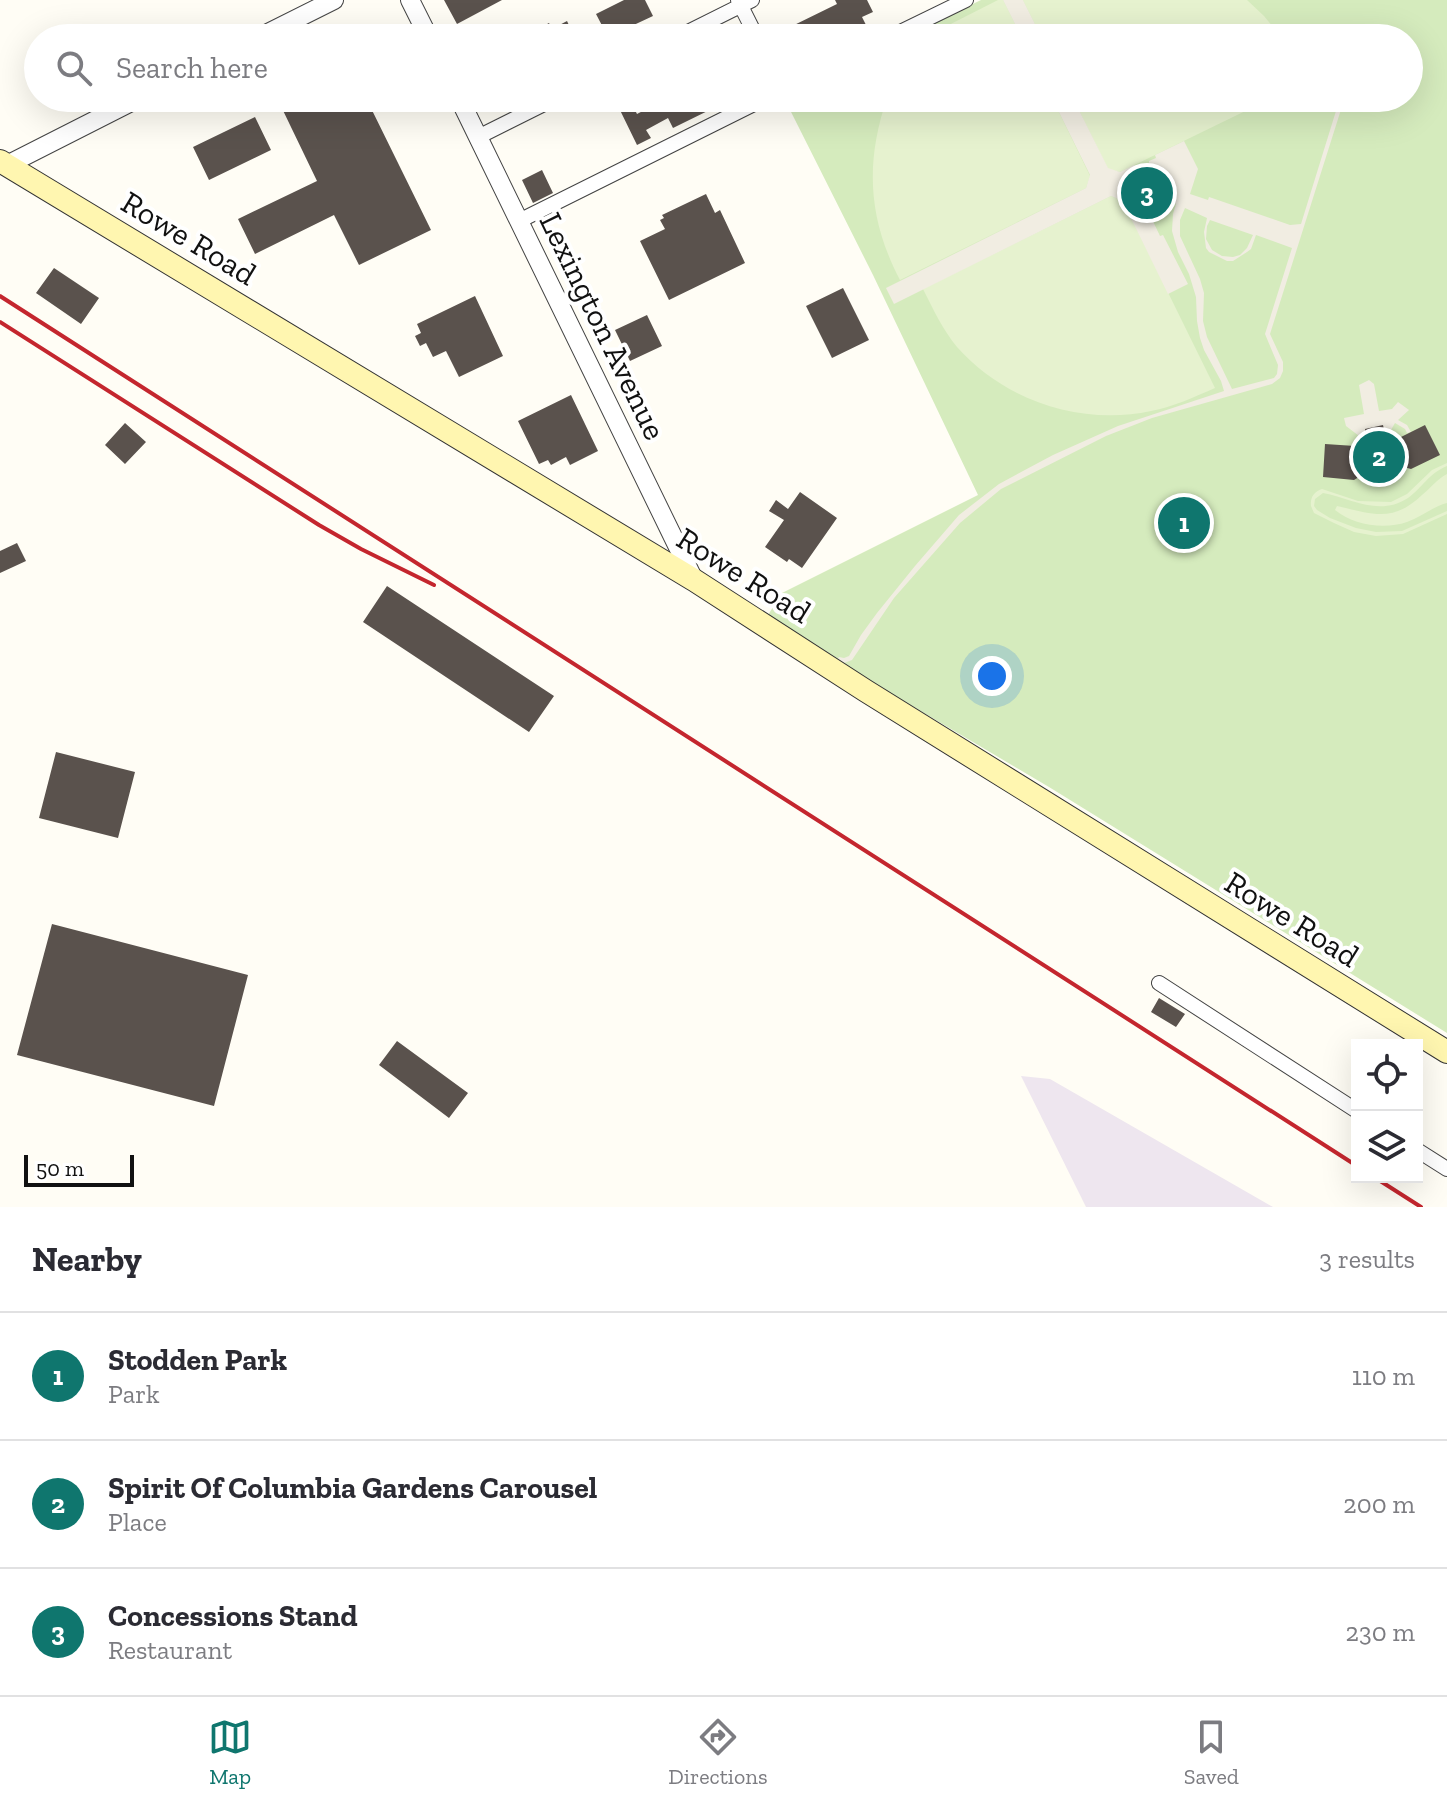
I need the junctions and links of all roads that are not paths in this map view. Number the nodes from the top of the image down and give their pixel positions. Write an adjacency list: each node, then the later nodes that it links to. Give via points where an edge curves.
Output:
1 (334, 0): 5 (street)
2 (410, 0): 6 (street)
3 (966, 0): 9 (street)
4 (743, 2): 7 (street); 8 (street)
5 (286, 24)
6 (422, 24)
7 (702, 24)
8 (752, 24)
9 (917, 24)
10 (110, 112): 15 (street)
11 (466, 112): 14 (street, Lexington Avenue)
12 (528, 112): 14 (street)
13 (738, 112): 16 (street)
14 (478, 137): 16 (street, Lexington Avenue)
15 (2, 165): 17 (main road, Rowe Road)
16 (519, 221): 17 (street, Lexington Avenue)
17 (694, 580): 19 (main road, Rowe Road)
18 (1159, 983): 20 (street)
19 (1447, 1052)
20 (1351, 1107)
21 (1423, 1154): 22 (street)
22 (1447, 1169)

